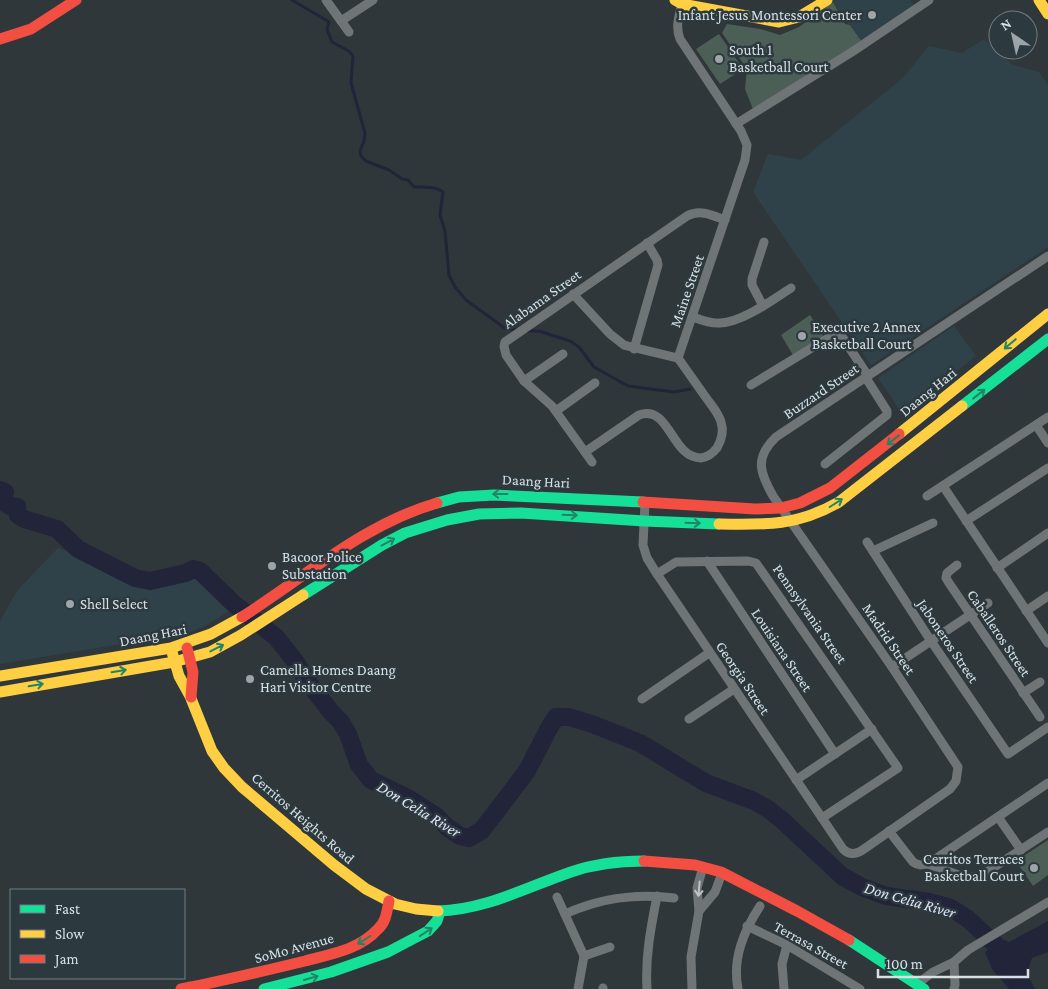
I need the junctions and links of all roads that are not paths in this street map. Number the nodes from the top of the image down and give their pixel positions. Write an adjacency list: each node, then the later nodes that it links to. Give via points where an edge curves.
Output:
1 (76, 0): 11 (main road, via 32,30)
2 (326, 0): 9 (street)
3 (373, 0): 9 (street)
4 (929, 0): 12 (street)
5 (1039, 0): 8 (main road)
6 (679, 2): 7 (main road, via 788,22); 12 (street, Maine Street, via 677,30 680,39)
7 (822, 2)
8 (1048, 14)
9 (341, 21): 10 (street)
10 (349, 32)
11 (0, 39)
12 (736, 124): 13 (street, Maine Street, via 744,138 747,153)
13 (725, 220): 15 (street, Alabama Street, via 704,213 692,214); 21 (street, Maine Street)
14 (764, 242): 19 (street, via 752,279)
15 (647, 243): 18 (street, Alabama Street); 23 (street, via 658,265)
16 (1048, 256): 26 (street, Buzzard Street)
17 (792, 288): 19 (street)
18 (573, 294): 23 (street, via 617,341); 27 (street, Alabama Street, via 508,339 504,346)
19 (763, 306): 21 (street, via 728,322)
20 (1048, 314): 30 (main road, Daang Hari, one-way to 30)
21 (693, 317): 25 (street, Maine Street)
22 (1048, 339): 31 (main road, Daang Hari, one-way to 22)
23 (634, 349): 25 (street)
24 (563, 354): 27 (street)
25 (678, 358): 36 (street, via 722,424 720,443 710,455 702,458 685,452 659,418 644,413)
26 (867, 377): 29 (street, via 842,338 832,335); 38 (street, via 887,416); 43 (street, Buzzard Street, via 776,437 765,450 760,467)
27 (524, 382): 32 (street, Alabama Street)
28 (596, 383): 32 (street)
29 (751, 385)
30 (952, 393): 31 (main road); 43 (main road, Daang Hari, one-way to 43, via 830,488 810,499)
31 (963, 406): 45 (main road, Daang Hari, one-way to 31, via 839,502)
32 (556, 411): 36 (street, Alabama Street)
33 (1048, 417): 34 (street)
34 (1036, 425): 35 (street); 40 (street)
35 (1048, 443)
36 (585, 452): 37 (street, Alabama Street)
37 (592, 462)
38 (825, 464)
39 (1048, 468): 46 (street)
40 (943, 486): 41 (street); 46 (street)
41 (927, 496)
42 (645, 503): 43 (main road, Daang Hari); 44 (street, Georgia Street); 61 (main road, Daang Hari, one-way to 61, via 492,494 450,499 407,513 383,525 233,623)
43 (781, 508): 45 (street, Buzzard Street)
44 (644, 521): 45 (main road, Daang Hari, one-way to 45, via 758,525); 54 (street, Georgia Street, via 645,553); 64 (main road, Daang Hari, one-way to 44, via 210,652 241,634 382,545 405,533 447,520 479,514 514,513)
45 (792, 522): 67 (street, Madrid Street)
46 (966, 522): 53 (street)
47 (933, 523): 50 (street)
48 (1048, 533): 53 (street)
49 (867, 542): 50 (street, Jaboneros Street)
50 (873, 552): 59 (street, Jaboneros Street)
51 (707, 561): 54 (street, Pennsylvania Street, via 676,562); 79 (street, Pennsylvania Street, via 756,563); 80 (street, Louisiana Street)
52 (956, 565): 58 (street, Caballeros Street, via 946,578)
53 (997, 568): 57 (street)
54 (656, 574): 63 (street, Georgia Street)
55 (1048, 596): 57 (street)
56 (988, 603): 58 (street)
57 (1026, 611): 60 (street)
58 (970, 614): 59 (street); 73 (street, Caballeros Street)
59 (931, 641): 67 (street); 78 (street, Jaboneros Street, via 1008,754)
60 (1048, 644)
61 (186, 645): 62 (main road, Daang Hari); 64 (main road, Cerritos Heights Road)
62 (170, 648): 65 (main road, Cerritos Heights Road); 66 (main road, Daang Hari)
63 (709, 653): 71 (street, Georgia Street); 75 (street)
64 (190, 658): 65 (main road, Daang Hari); 74 (main road, Cerritos Heights Road, via 194,672)
65 (174, 662): 69 (main road, Daang Hari, one-way to 65); 74 (main road, Cerritos Heights Road)
66 (70, 666): 68 (main road, Daang Hari); 69 (main road)
67 (892, 667): 85 (street, Madrid Street, via 954,760 958,774 950,789)
68 (0, 676)
69 (71, 679): 72 (main road, Daang Hari, one-way to 69)
70 (1040, 682): 73 (street)
71 (734, 689): 77 (street); 81 (street, Georgia Street)
72 (0, 692)
73 (1023, 693): 76 (street, Caballeros Street)
74 (191, 697): 94 (main road, Cerritos Heights Road, via 208,745 237,781 344,873)
75 (642, 699)
76 (1040, 717)
77 (690, 719)
78 (1048, 727)
79 (872, 729): 80 (street); 84 (street, Pennsylvania Street, via 898,768)
80 (835, 754): 81 (street)
81 (796, 780): 84 (street, Georgia Street)
82 (1048, 783): 83 (street)
83 (998, 817): 87 (street); 88 (street)
84 (822, 818): 85 (street, Georgia Street, via 843,849 852,854)
85 (889, 831): 88 (street, via 913,862)
86 (1048, 832): 87 (street)
87 (1021, 850): 88 (street, via 986,873 972,878)
88 (928, 864)
89 (703, 867): 90 (main road, Cerritos Heights Road); 97 (main road, Cerritos Heights Road, via 641,860 595,866 498,900); 98 (street, one-way to 98, via 697,888)
90 (722, 873): 98 (street, via 715,892); 105 (main road, Cerritos Heights Road, via 825,925)
91 (657, 896): 93 (street); 99 (street, via 611,899); 110 (street, via 648,944)
92 (557, 897): 99 (street)
93 (674, 898)
94 (389, 901): 97 (main road, Cerritos Heights Road); 107 (main road, SoMo Avenue, one-way to 107, via 382,925 355,946 280,968)
95 (1048, 902): 104 (street, via 1002,928)
96 (760, 906): 100 (street)
97 (440, 911): 108 (main road, one-way to 97, via 331,972 388,952 428,931 437,921)
98 (699, 911): 111 (street, via 690,956)
99 (565, 914): 103 (street)
100 (747, 926): 101 (street, Terrasa Street); 112 (street, via 740,944)
101 (787, 945): 106 (street, Terrasa Street); 113 (street, via 782,964)
102 (610, 947): 103 (street)
103 (584, 956): 109 (street)
104 (954, 962): 105 (street, via 933,972); 114 (street)
105 (921, 987)
106 (855, 988)
107 (182, 989)
108 (264, 989)
109 (578, 989)
110 (647, 989)
111 (692, 989)
112 (738, 989)
113 (784, 989)
114 (954, 989)

